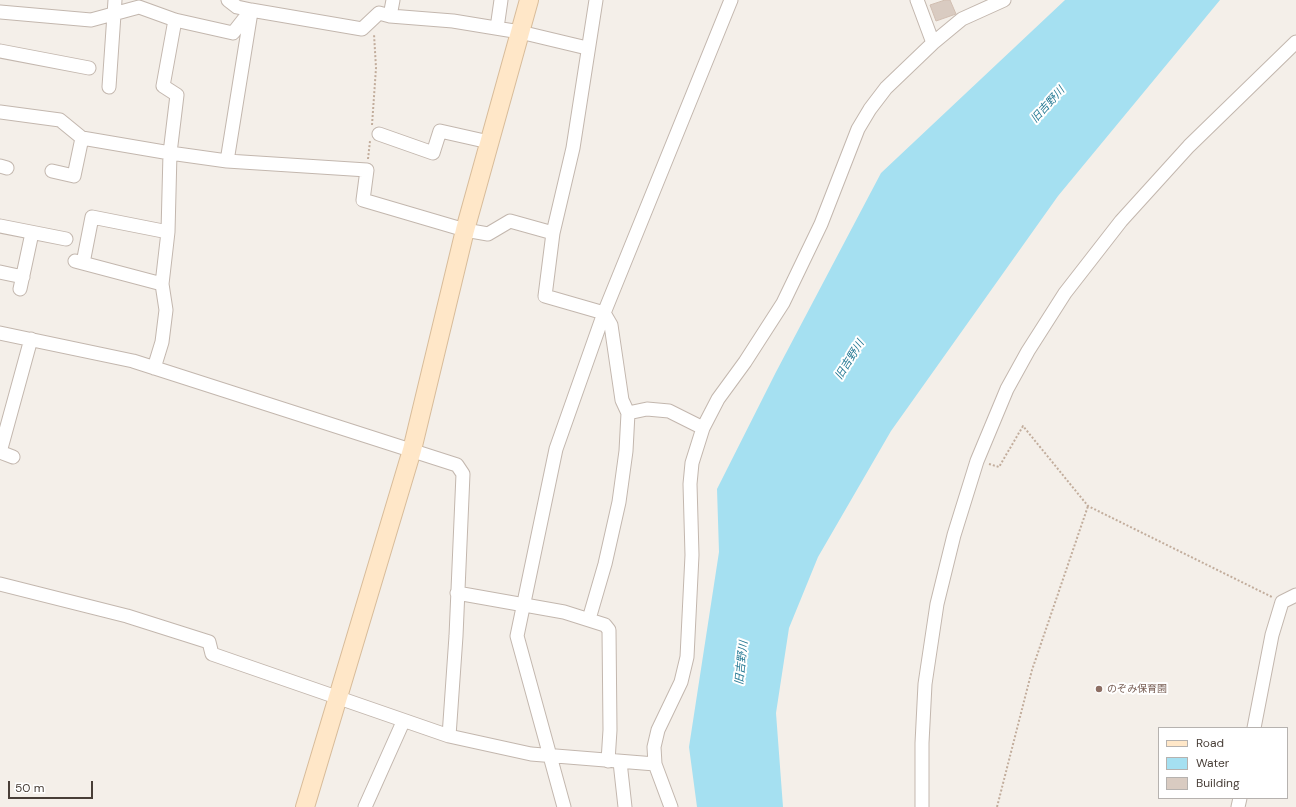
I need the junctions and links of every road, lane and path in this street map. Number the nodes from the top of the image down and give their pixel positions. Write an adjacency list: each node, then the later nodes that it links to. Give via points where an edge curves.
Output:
1 (228, 0): 9 (street, via 237,7)
2 (393, 0): 12 (street)
3 (501, 0): 15 (street)
4 (528, 0): 16 (street)
5 (596, 0): 19 (street)
6 (731, 0): 39 (street)
7 (917, 0): 18 (street)
8 (1004, 0): 18 (street, via 962,20)
9 (248, 5): 13 (street, via 362,29); 14 (street, via 233,33); 28 (street)
10 (115, 7): 11 (street, via 91,20); 14 (street, via 139,7); 22 (street)
11 (0, 12)
12 (390, 16): 13 (street, via 379,13); 15 (street)
13 (373, 18): 24 (path, via 376,68)
14 (175, 20): 27 (street, via 163,86 177,95)
15 (497, 28): 16 (street)
16 (520, 32): 19 (street); 26 (street)
17 (1296, 42): 47 (street, via 1189,146 1092,256 1028,351 1007,389)
18 (933, 43): 44 (street, via 886,88 862,123 820,224 783,303 718,399)
19 (587, 48): 35 (street, via 572,148)
20 (0, 50): 21 (street)
21 (89, 68)
22 (108, 87)
23 (0, 112): 25 (street, via 60,120)
24 (373, 133): 26 (street, via 433,153 440,131); 29 (path)
25 (82, 138): 27 (street); 30 (street, via 74,176)
26 (489, 142): 32 (street)
27 (170, 153): 28 (street); 34 (street)
28 (227, 161): 29 (street)
29 (367, 170): 32 (street, via 363,200)
30 (52, 172)
31 (0, 226): 33 (street)
32 (465, 230): 35 (street, via 488,234 510,221); 45 (street)
33 (32, 232): 36 (street); 37 (street, via 21,283)
34 (168, 232): 38 (street); 38 (street, via 92,217 79,262)
35 (553, 232): 39 (street, via 545,296)
36 (66, 239)
37 (0, 272)
38 (162, 284): 42 (street, via 166,310 162,342)
39 (604, 313): 43 (street, via 611,325 622,400); 53 (street, via 556,449)
40 (0, 333): 41 (street)
41 (31, 339): 42 (street); 46 (street, via 0,452)
42 (154, 368): 45 (street)
43 (628, 413): 44 (street, via 647,409 669,411); 54 (street, via 619,502)
44 (703, 428): 61 (street, via 692,463 690,484 692,555 687,657 681,682 658,730 654,747)
45 (412, 450): 50 (street, via 457,464 464,474); 55 (street)
46 (13, 457)
47 (977, 461): 48 (path, via 999,467 1023,426); 67 (street, via 954,535 937,604 925,684)
48 (1088, 506): 52 (path); 68 (path, via 1032,670)
49 (0, 584): 55 (street, via 127,616 209,642 212,654)
50 (457, 593): 53 (street); 58 (street)
51 (1296, 594): 52 (street)
52 (1282, 602): 57 (street, via 1272,635)
53 (525, 605): 54 (street); 59 (street, via 517,636)
54 (589, 619): 60 (street, via 605,625 608,630 610,730)
55 (337, 698): 56 (street); 62 (street)
56 (403, 722): 58 (street); 63 (street)
57 (1254, 727)
58 (449, 736): 59 (street)
59 (551, 756): 60 (street); 64 (street)
60 (614, 761): 61 (street); 65 (street)
61 (655, 764): 66 (street)
62 (305, 807)
63 (365, 807)
64 (564, 807)
65 (625, 807)
66 (671, 807)
67 (922, 807)
68 (997, 807)

